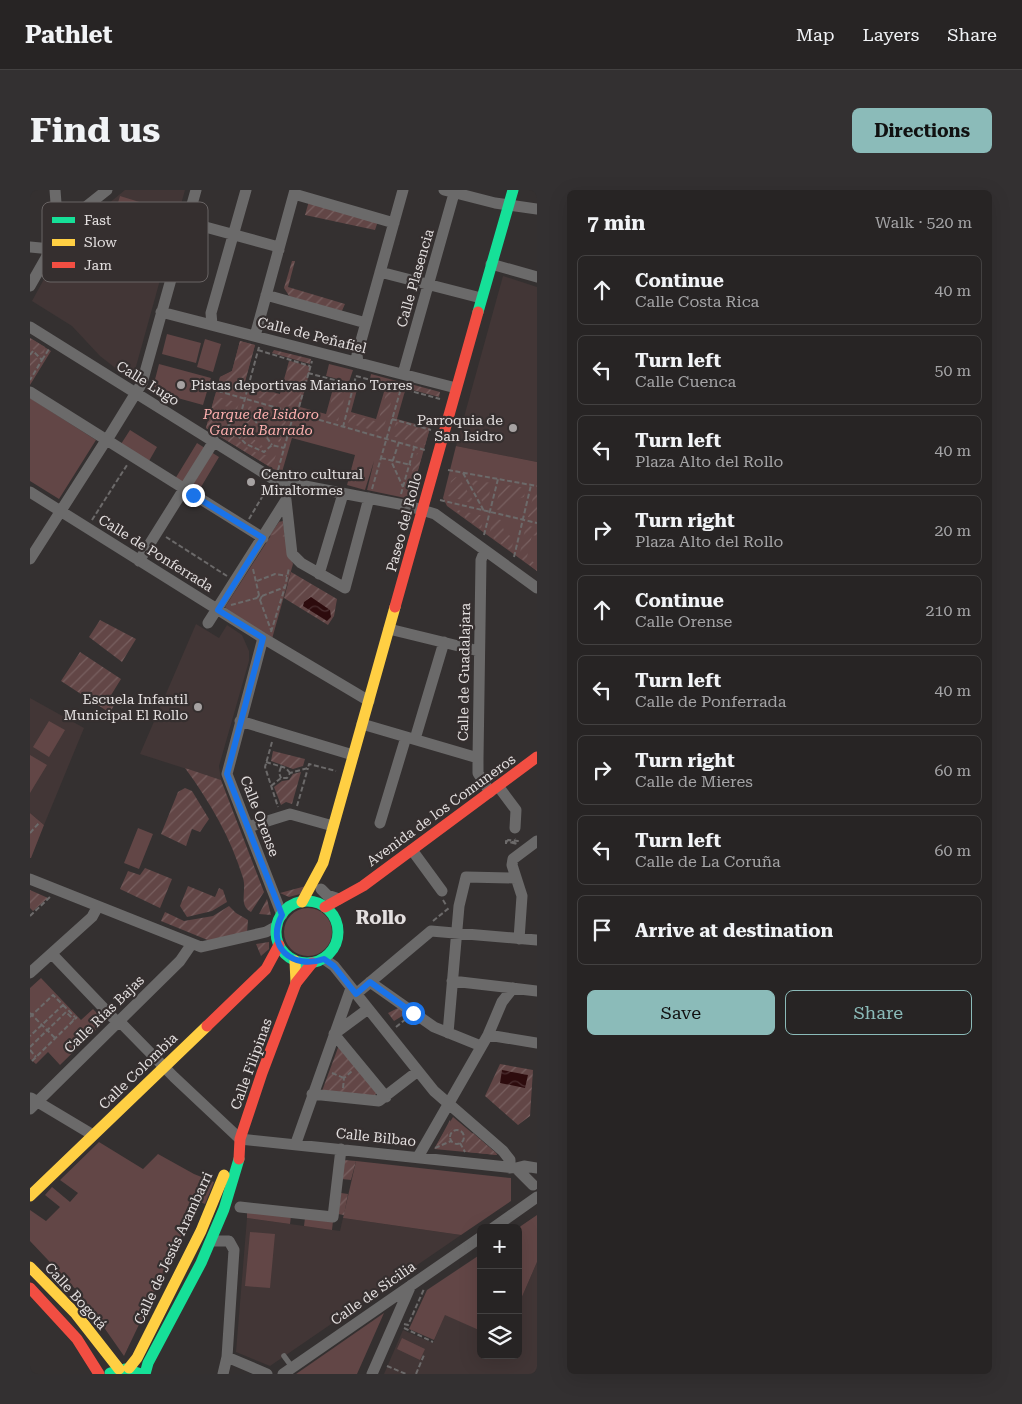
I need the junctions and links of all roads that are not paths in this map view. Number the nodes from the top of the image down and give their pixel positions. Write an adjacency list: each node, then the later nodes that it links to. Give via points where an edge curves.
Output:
1 (107, 190): 7 (street)
2 (246, 190): 12 (street)
3 (403, 190): 10 (street)
4 (512, 190): 8 (main road, Paseo del Rollo)
5 (451, 191): 8 (street); 19 (street, Calle Plasencia)
6 (295, 192): 10 (street); 13 (street)
7 (92, 202)
8 (508, 204): 9 (street); 14 (main road, Paseo del Rollo)
9 (537, 209)
10 (394, 222): 16 (street)
11 (208, 228): 12 (street)
12 (234, 235): 13 (street, via 275,246); 25 (street, via 211,313)
13 (279, 250): 21 (street)
14 (491, 264): 17 (street); 22 (main road, Paseo del Rollo)
15 (42, 265): 20 (street)
16 (380, 272): 19 (street); 24 (street)
17 (537, 277)
18 (170, 282): 23 (street)
19 (429, 284): 22 (street); 29 (street, Calle Plasencia)
20 (30, 286)
21 (266, 295): 24 (street); 27 (street)
22 (481, 298): 30 (main road, Paseo del Rollo)
23 (161, 312): 25 (street, Calle de Peñafiel); 32 (street)
24 (366, 323): 28 (street, via 357,355)
25 (212, 325): 27 (street, Calle de Peñafiel)
26 (30, 327): 32 (street, Calle Lugo)
27 (257, 340): 28 (street, Calle de Peñafiel)
28 (358, 366): 29 (street, Calle de Peñafiel)
29 (403, 378): 30 (street, Calle de Peñafiel)
30 (456, 388): 39 (main road, Paseo del Rollo)
31 (30, 392): 34 (street)
32 (137, 394): 33 (street, Calle Lugo); 40 (street)
33 (217, 440): 34 (street); 36 (street, Calle Lugo)
34 (183, 491): 43 (street); 46 (street)
35 (30, 492): 40 (street, Calle de Ponferrada)
36 (290, 492): 37 (street, Calle Lugo); 41 (street); 42 (street)
37 (343, 494): 38 (street, Calle Lugo); 47 (street)
38 (370, 496): 39 (street, Calle Lugo); 47 (street, via 345,588)
39 (423, 511): 44 (street, Calle Lugo, via 436,514); 51 (main road, Paseo del Rollo)
40 (61, 512): 45 (street); 46 (street, Calle de Ponferrada)
41 (275, 518): 42 (street, via 285,518); 43 (street)
42 (289, 522): 47 (street, via 294,557)
43 (263, 538): 49 (street)
44 (485, 550): 48 (street, Calle Lugo); 54 (street, Calle de Guadalajara, via 480,560)
45 (30, 559)
46 (139, 561): 49 (street, Calle de Ponferrada)
47 (319, 574)
48 (537, 588)
49 (222, 608): 50 (street); 52 (street, Calle de Ponferrada)
50 (208, 623)
51 (389, 629): 53 (street); 55 (main road, Paseo del Rollo)
52 (268, 635): 55 (street, Calle de Ponferrada); 56 (street, Calle Orense)
53 (444, 642): 54 (street); 58 (street)
54 (479, 651): 61 (street, Calle de Guadalajara)
55 (369, 701): 57 (main road, Paseo del Rollo)
56 (240, 721): 59 (street); 65 (street, Calle Orense, via 227,774)
57 (362, 724): 58 (street); 59 (main road, Paseo del Rollo)
58 (411, 738): 61 (street); 63 (street)
59 (354, 755): 64 (main road, Paseo del Rollo)
60 (537, 757): 62 (main road, Avenida de los Comuneros)
61 (478, 758): 62 (street, Calle de Guadalajara, via 478,773)
62 (494, 789): 66 (street, Calle de Guadalajara, via 516,810); 68 (main road, Avenida de los Comuneros)
63 (380, 823)
64 (333, 826): 65 (street, via 290,814); 69 (main road, Paseo del Rollo)
65 (248, 827): 79 (street, Calle Orense)
66 (517, 833)
67 (537, 841): 70 (street, via 513,859)
68 (412, 850): 72 (main road, Avenida de los Comuneros); 74 (street)
69 (323, 863): 73 (main road, Paseo del Rollo); 76 (main road, Paseo del Rollo)
70 (516, 878): 81 (street, via 466,877); 82 (street, via 522,896)
71 (30, 879): 77 (street)
72 (363, 886): 75 (main road, Avenida de los Comuneros); 80 (main road, Avenida de los Comuneros)
73 (321, 889): 75 (street); 78 (main road, Paseo del Rollo)
74 (443, 896)
75 (339, 899): 78 (main road, Avenida de los Comuneros)
76 (302, 902): 78 (main road); 79 (main road, via 287,909)
77 (98, 906): 84 (street); 86 (street, via 92,917)
78 (323, 906): 80 (main road)
79 (280, 920): 84 (street, via 252,936 201,947); 85 (main road)
80 (336, 920): 88 (main road, via 338,937)
81 (458, 933): 82 (street); 92 (street, via 427,933); 93 (street)
82 (519, 939): 83 (street)
83 (537, 940)
84 (191, 945): 99 (street, Calle Rías Bajas)
85 (280, 946): 87 (main road); 90 (main road, Calle Colombia)
86 (52, 954): 91 (street); 99 (street)
87 (292, 959): 89 (main road); 90 (main road, Calle Colombia); 94 (main road, Calle Filipinas)
88 (324, 959): 89 (main road); 96 (street, via 334,966)
89 (312, 963): 94 (main road, Calle Filipinas)
90 (266, 968): 105 (main road, Calle Colombia)
91 (30, 973)
92 (370, 982): 96 (street); 100 (street, via 434,1027)
93 (452, 982): 95 (street); 100 (street)
94 (296, 983): 112 (main road, Calle Filipinas)
95 (513, 988): 97 (street); 102 (street, via 502,1002)
96 (354, 991): 98 (street); 101 (street)
97 (537, 991)
98 (368, 1008): 101 (street); 106 (street)
99 (117, 1022): 105 (street, via 124,1025); 109 (street, Calle Rías Bajas)
100 (448, 1033): 104 (street)
101 (334, 1034): 107 (street); 108 (street)
102 (488, 1035): 103 (street); 104 (street)
103 (537, 1043)
104 (481, 1046): 110 (street)
105 (164, 1067): 111 (main road, Calle Colombia); 112 (street)
106 (418, 1071): 108 (street); 110 (street)
107 (312, 1094): 108 (street, via 379,1101); 113 (street)
108 (386, 1097)
109 (32, 1102): 111 (street)
110 (447, 1103): 116 (street); 117 (street, via 502,1150)
111 (93, 1135): 120 (main road, Calle Colombia)
112 (240, 1139): 113 (street, Calle Bilbao); 115 (main road, Calle Filipinas); 133 (main road, Calle de Jesús Arambarri, via 201,1231 137,1358)
113 (296, 1143): 114 (street, Calle Bilbao)
114 (342, 1149): 116 (street, Calle Bilbao); 122 (street, via 333,1217)
115 (240, 1156): 125 (main road, Calle de Jesús Arambarri)
116 (418, 1157): 117 (street, Calle Bilbao)
117 (513, 1168): 118 (street, Calle Bilbao); 119 (street)
118 (537, 1168)
119 (535, 1182): 121 (street)
120 (30, 1196)
121 (535, 1198): 123 (street)
122 (240, 1207)
123 (499, 1224)
124 (477, 1240): 127 (street, Calle de Sicilia)
125 (211, 1241): 132 (street, via 229,1241 234,1250); 137 (main road, Calle de Jesús Arambarri, via 148,1363)
126 (30, 1267): 133 (main road, Calle Bogotá, via 76,1314)
127 (411, 1285): 129 (street, Calle de Sicilia); 130 (street)
128 (30, 1288): 135 (main road, Calle Bogotá, via 64,1324)
129 (387, 1302): 130 (street); 134 (street, Calle de Sicilia)
130 (399, 1322): 140 (street)
131 (284, 1356): 134 (lane)
132 (227, 1357): 138 (street); 139 (street)
133 (119, 1370): 136 (main road)
134 (288, 1371)
135 (98, 1374)
136 (142, 1374)
137 (146, 1374)
138 (223, 1374)
139 (267, 1374)
140 (372, 1374)

